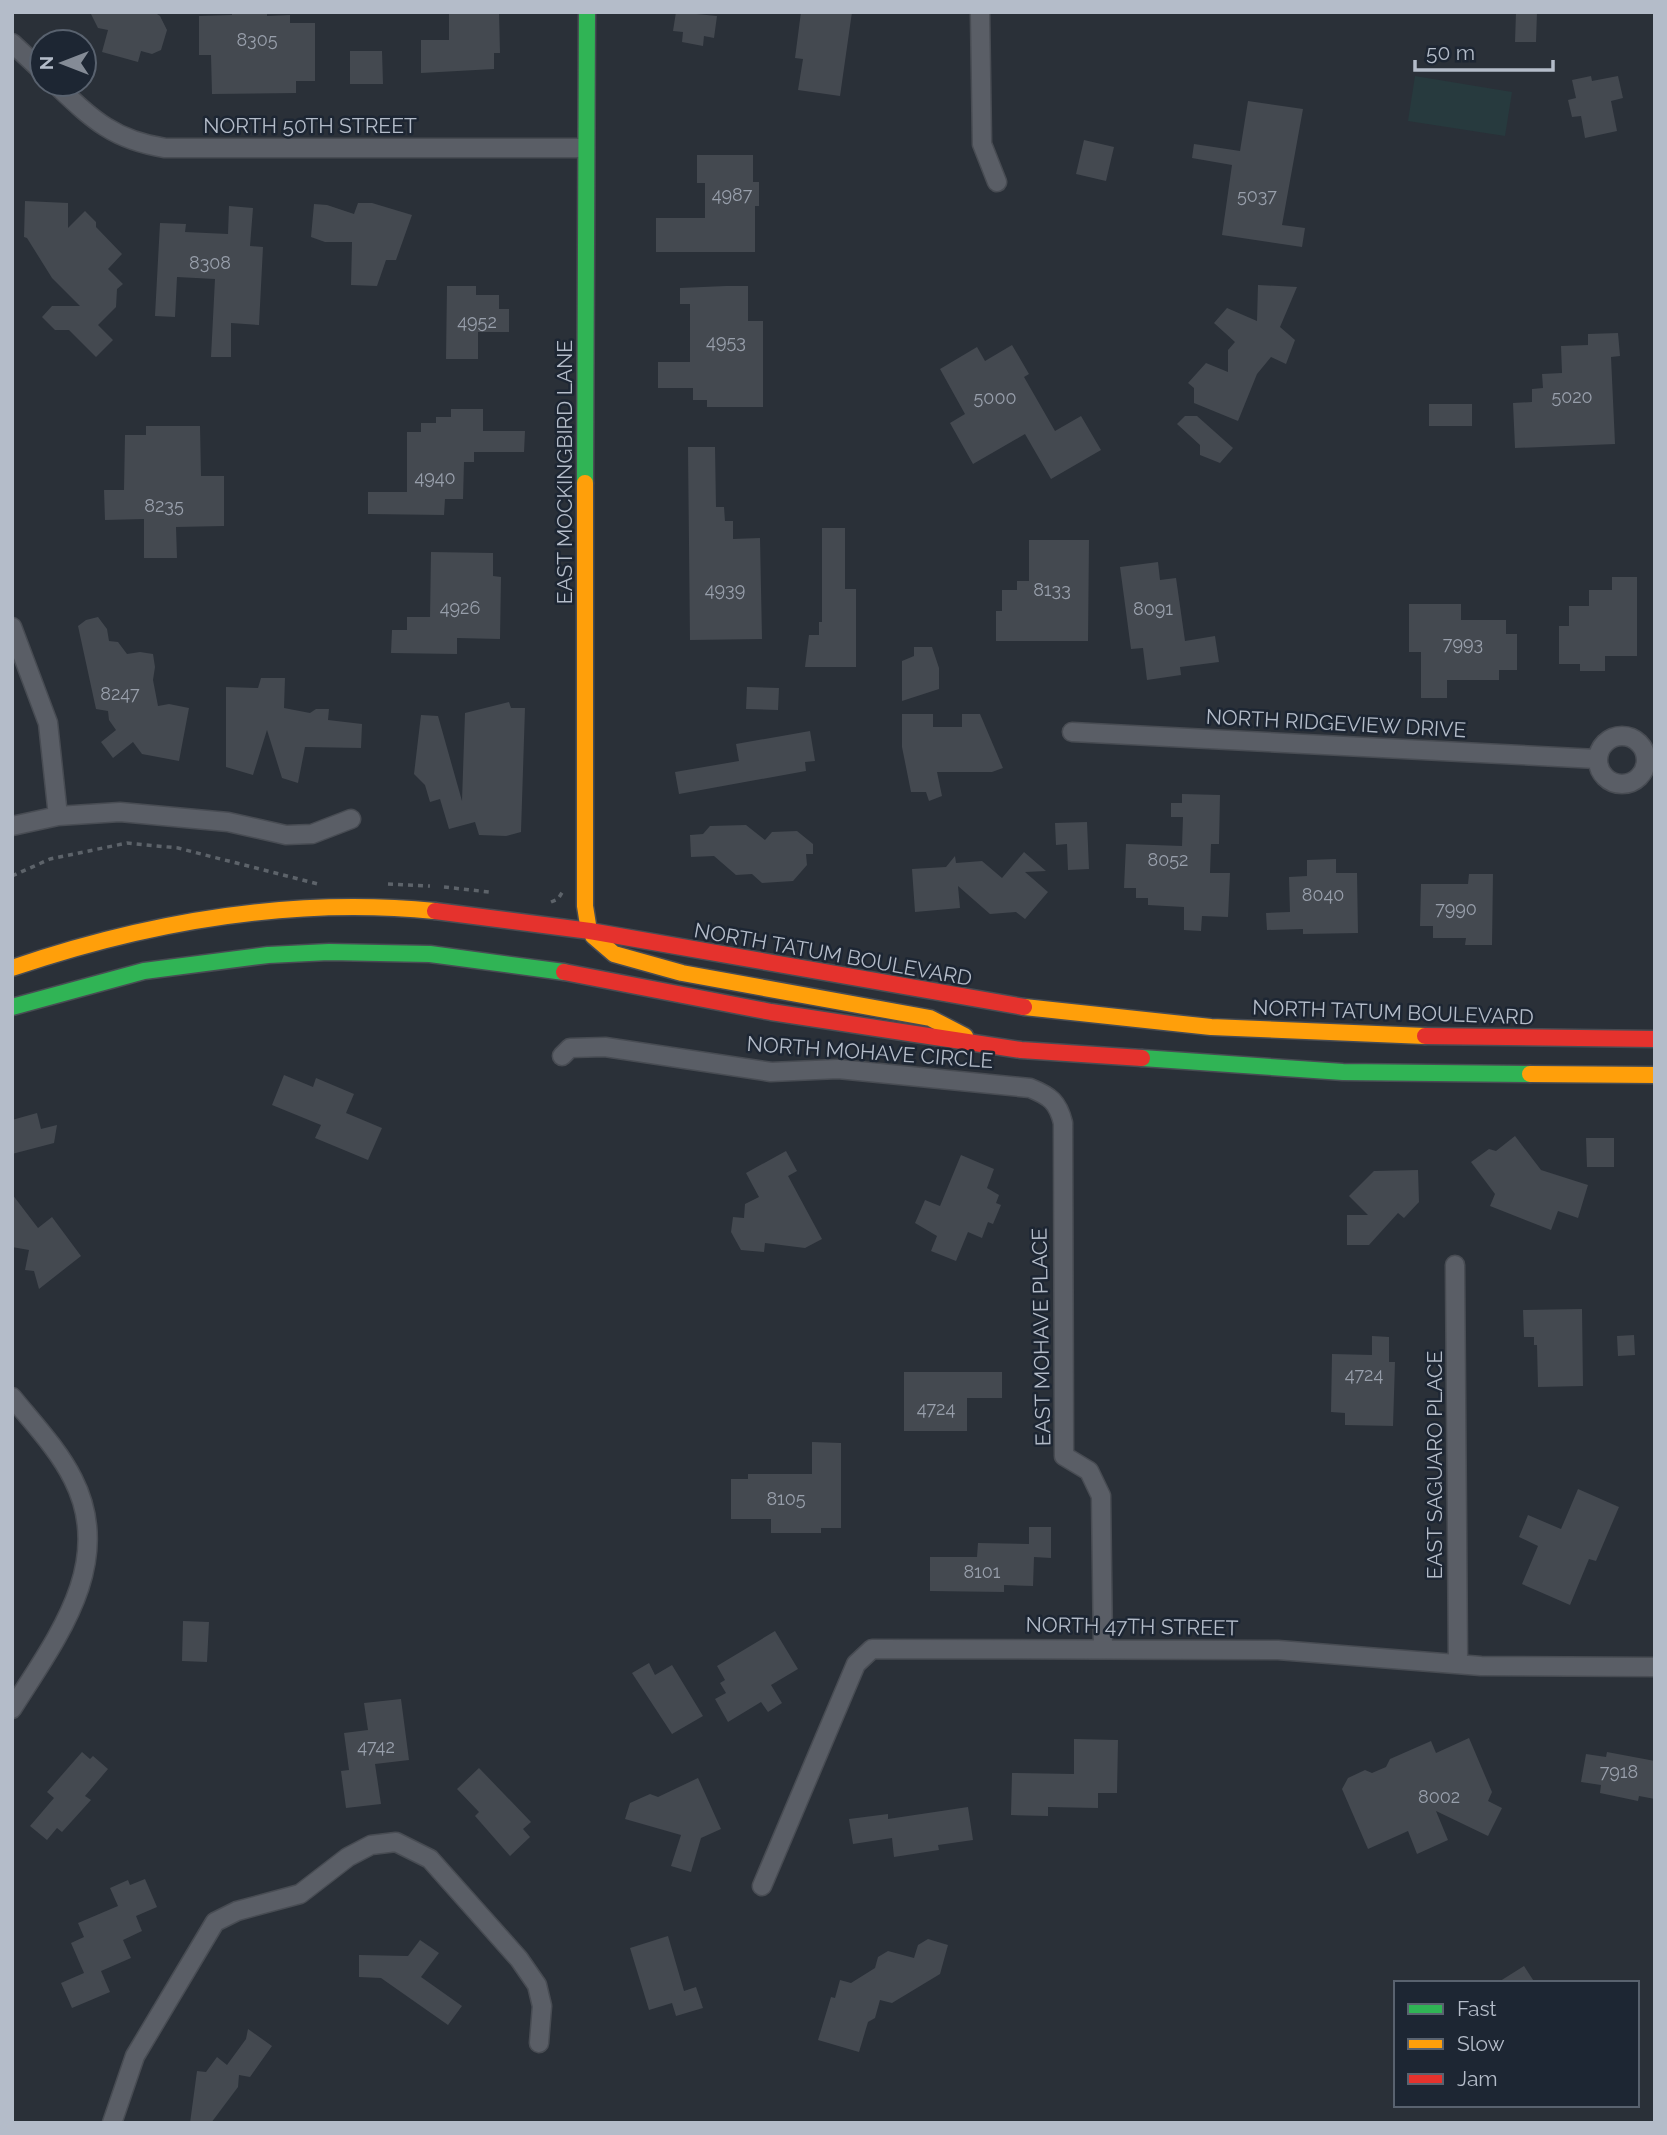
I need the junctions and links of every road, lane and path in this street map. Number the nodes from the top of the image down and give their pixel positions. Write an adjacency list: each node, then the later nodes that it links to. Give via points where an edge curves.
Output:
1 (587, 12): 6 (main road, EAST MOCKINGBIRD LANE)
2 (981, 12): 7 (street, via 982,144)
3 (12, 43): 4 (street)
4 (28, 58)
5 (71, 98): 6 (street, NORTH 50TH STREET, via 101,124 134,143 165,148)
6 (585, 148): 21 (main road, EAST MOCKINGBIRD LANE, via 584,762)
7 (997, 182)
8 (12, 627): 12 (street, via 48,723)
9 (1072, 732): 10 (street, NORTH RIDGEVIEW DRIVE)
10 (1597, 759): 11 (street, via 1608,739 1622,735 1637,740); 11 (street, via 1609,781 1626,784 1640,776)
11 (1651, 760)
12 (58, 816): 13 (street, via 120,812 228,822 286,835 312,834); 14 (street)
13 (351, 819)
14 (12, 826)
15 (12, 876): 16 (path, via 50,859 127,843 178,848)
16 (326, 884)
17 (382, 884): 19 (path)
18 (565, 886): 20 (path)
19 (500, 894)
20 (551, 902)
21 (589, 931): 22 (main road, NORTH TATUM BOULEVARD, via 428,911 277,912 142,931); 24 (main road, NORTH TATUM BOULEVARD, via 939,996 1066,1013 1224,1029); 25 (main road, via 600,946 630,960 930,1018)
22 (12, 968)
23 (12, 1007): 25 (main road, via 144,971 329,952 430,954 570,973)
24 (1655, 1039)
25 (982, 1046): 27 (main road, via 1343,1073)
26 (562, 1056): 28 (street, NORTH MOHAVE CIRCLE, via 570,1048 605,1047 771,1072 853,1070 1030,1088)
27 (1655, 1075)
28 (1051, 1097): 31 (street, EAST MOHAVE PLACE, via 1063,1123 1064,1456 1090,1471 1101,1496)
29 (1455, 1265): 32 (street, EAST SAGUARO PLACE)
30 (12, 1397): 34 (street, via 73,1479 89,1527 89,1560 81,1588)
31 (1103, 1648): 32 (street, NORTH 47TH STREET, via 1326,1652); 35 (street, NORTH 47TH STREET, via 883,1647 864,1654)
32 (1458, 1664): 33 (street, NORTH 47TH STREET)
33 (1655, 1667)
34 (12, 1709)
35 (762, 1886)
36 (539, 2043): 37 (street, via 542,2006 537,1985 500,1936 430,1859 396,1842 371,1844 300,1894 237,1911 215,1922 135,2056)
37 (112, 2123)

